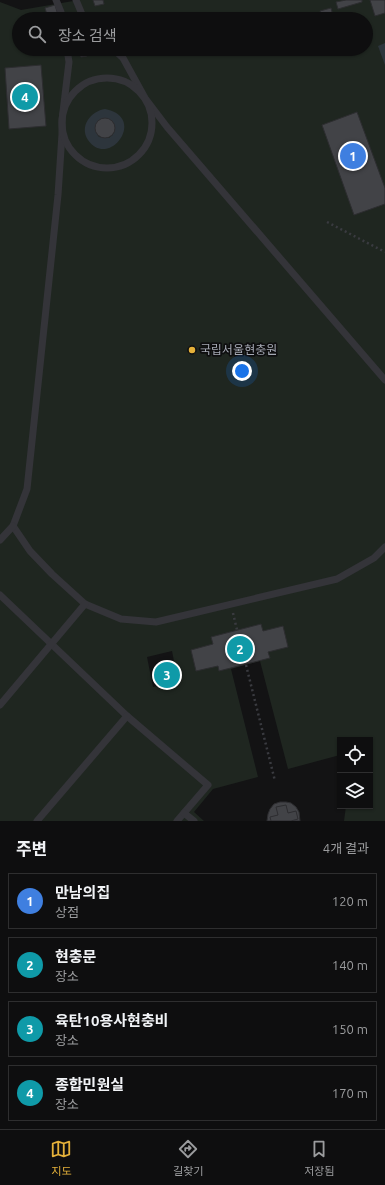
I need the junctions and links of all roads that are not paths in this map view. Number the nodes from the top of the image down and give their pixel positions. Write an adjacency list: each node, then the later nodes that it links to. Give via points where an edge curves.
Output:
1 (56, 0): 3 (lane)
2 (76, 0): 4 (lane)
3 (62, 12)
4 (81, 12)
5 (68, 56): 8 (lane)
6 (121, 56): 7 (lane)
7 (145, 98): 8 (lane, via 136,87 124,80 96,79 72,94); 8 (lane, via 151,112 152,128 148,142 139,155 126,164 111,168 96,167 82,160 71,150 64,136); 9 (lane, via 167,127)
8 (62, 120): 10 (lane, via 58,194 27,490)
9 (385, 380)
10 (13, 526): 11 (lane); 14 (lane, via 52,574)
11 (0, 540)
12 (385, 547): 14 (lane, via 374,558 336,579 156,622 121,619)
13 (0, 595): 15 (lane)
14 (85, 604): 15 (lane)
15 (51, 644): 16 (lane); 17 (lane)
16 (0, 705)
17 (127, 716): 18 (lane, via 208,785); 19 (lane)
18 (184, 813): 20 (lane); 21 (lane)
19 (37, 821)
20 (177, 821)
21 (194, 821)

